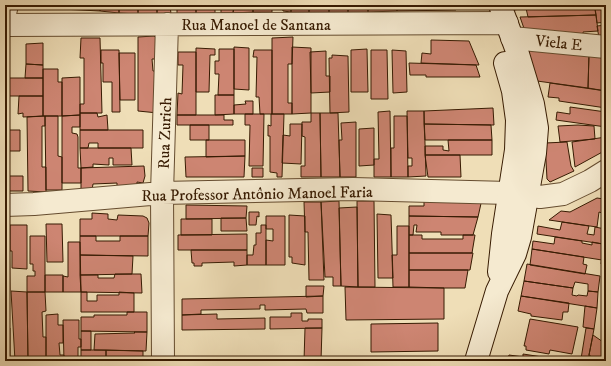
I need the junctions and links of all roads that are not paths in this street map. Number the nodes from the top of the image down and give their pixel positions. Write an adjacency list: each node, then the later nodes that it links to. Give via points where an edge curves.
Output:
1 (7, 5): 2 (street)
2 (5, 13)
3 (500, 19): 4 (street, Rua Manoel de Santana); 6 (street, Viela E); 9 (street, via 517,120)
4 (167, 24): 5 (street, Rua Manoel de Santana); 8 (street, Rua Zurich)
5 (5, 25)
6 (606, 47)
7 (606, 171): 9 (street, Rua Professor Antônio Manoel Faria, via 563,194 540,197)
8 (162, 193): 9 (street, Rua Professor Antônio Manoel Faria, via 353,189); 10 (street, Rua Professor Antônio Manoel Faria); 11 (street, Rua Zurich)
9 (518, 194): 12 (street, via 503,234 498,291)
10 (5, 205)
11 (164, 361)
12 (476, 361)

